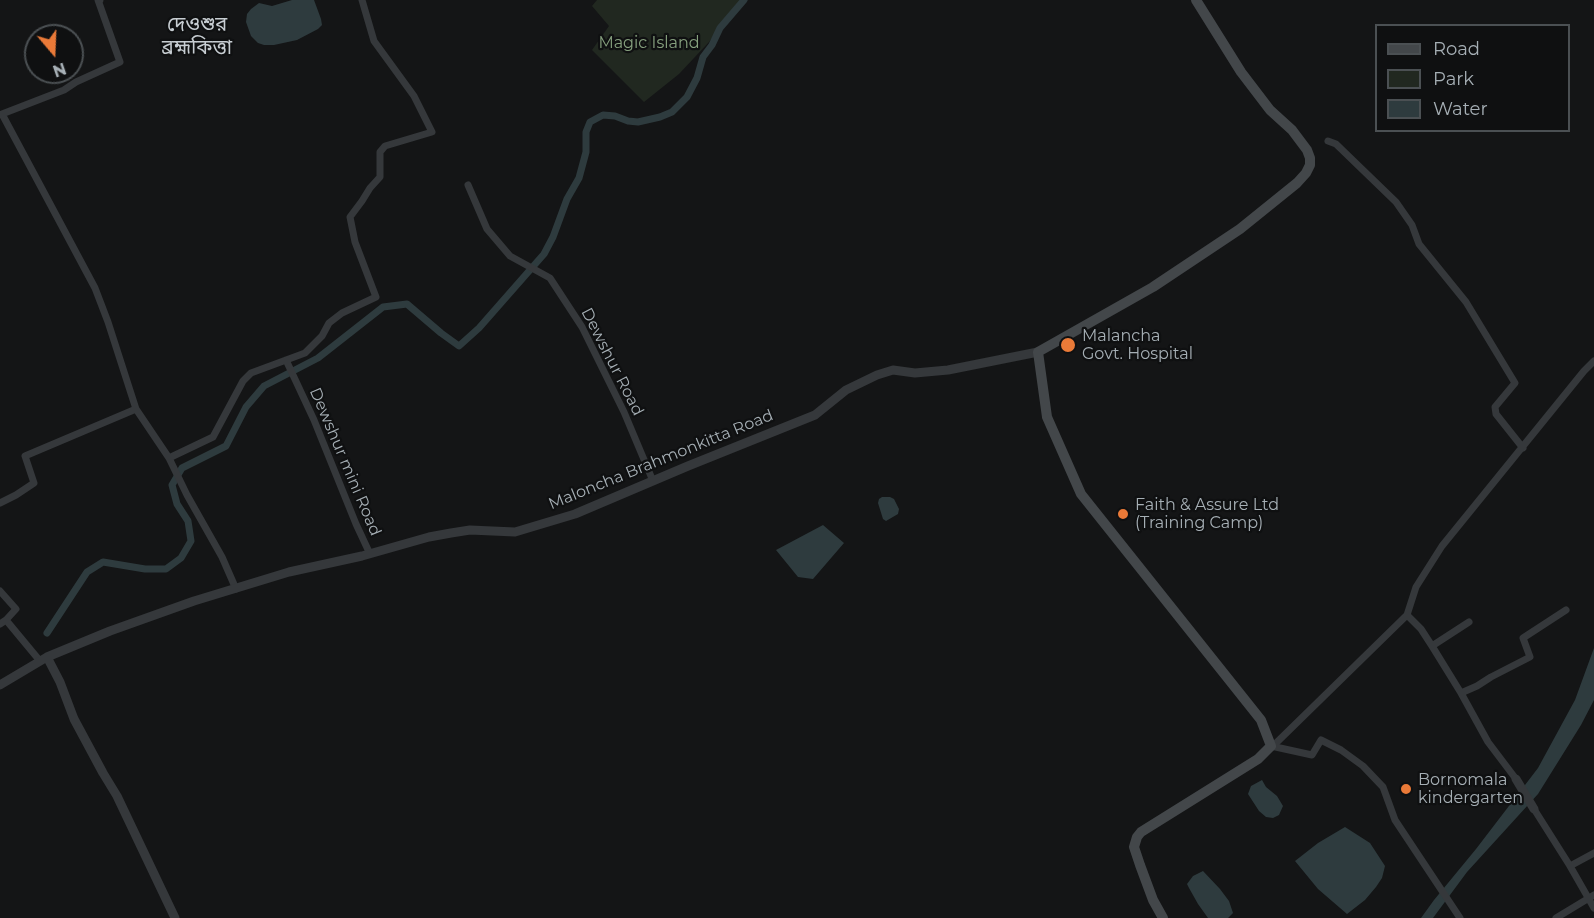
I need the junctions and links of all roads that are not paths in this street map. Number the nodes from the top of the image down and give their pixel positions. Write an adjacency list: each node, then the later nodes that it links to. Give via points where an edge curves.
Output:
1 (100, 0): 9 (street, via 120,62 64,90 2,114 95,288)
2 (362, 0): 7 (street, via 374,41 414,96 432,132 385,146 380,152 380,177 350,217 376,297 342,313 305,353)
3 (1197, 0): 6 (main road, via 1241,72 1270,111 1307,150 1310,165 1297,183 1240,230 1153,287)
4 (1328, 141): 10 (street, via 1336,144 1396,202 1419,244 1466,302 1515,383 1495,406 1496,414)
5 (468, 185): 12 (street, Dewshur Road, via 487,229 510,256 550,278 582,327)
6 (1038, 352): 12 (street, Maloncha Brahmonkitta Road, via 948,370 893,370 877,375 846,390 815,415); 25 (main road, via 1047,417 1081,494 1261,720)
7 (286, 360): 11 (street, via 251,373 213,437); 14 (street, Dewshur mini Road)
8 (1594, 361): 10 (street)
9 (136, 409): 11 (street); 13 (street, via 25,456 34,483)
10 (1523, 448): 18 (street, via 1442,546 1416,587)
11 (169, 458): 15 (street)
12 (654, 481): 14 (street, Maloncha Brahmonkitta Road, via 575,514 515,531 451,533)
13 (0, 503)
14 (370, 554): 15 (street, Maloncha Brahmonkitta Road)
15 (236, 588): 22 (street, Maloncha Brahmonkitta Road, via 110,631)
16 (0, 591): 19 (street, via 16,609)
17 (1566, 610): 24 (street, via 1523,638 1530,657)
18 (1407, 615): 21 (street); 25 (street)
19 (3, 622): 22 (street)
20 (1469, 622): 21 (street)
21 (1432, 646): 24 (street)
22 (44, 659): 23 (street, Maloncha Brahmonkitta Road); 33 (street, via 60,682 74,719 117,796)
23 (0, 685)
24 (1461, 693): 26 (street, via 1488,742)
25 (1272, 747): 32 (street, via 1312,755 1322,740 1363,766 1383,787 1395,820); 34 (main road, via 1137,837 1134,847)
26 (1516, 779): 27 (street)
27 (1534, 809): 29 (street)
28 (1594, 853): 29 (street)
29 (1570, 866): 30 (street)
30 (1591, 897): 31 (street); 35 (street)
31 (1594, 908)
32 (1458, 916)
33 (175, 918)
34 (1163, 918)
35 (1556, 918)

